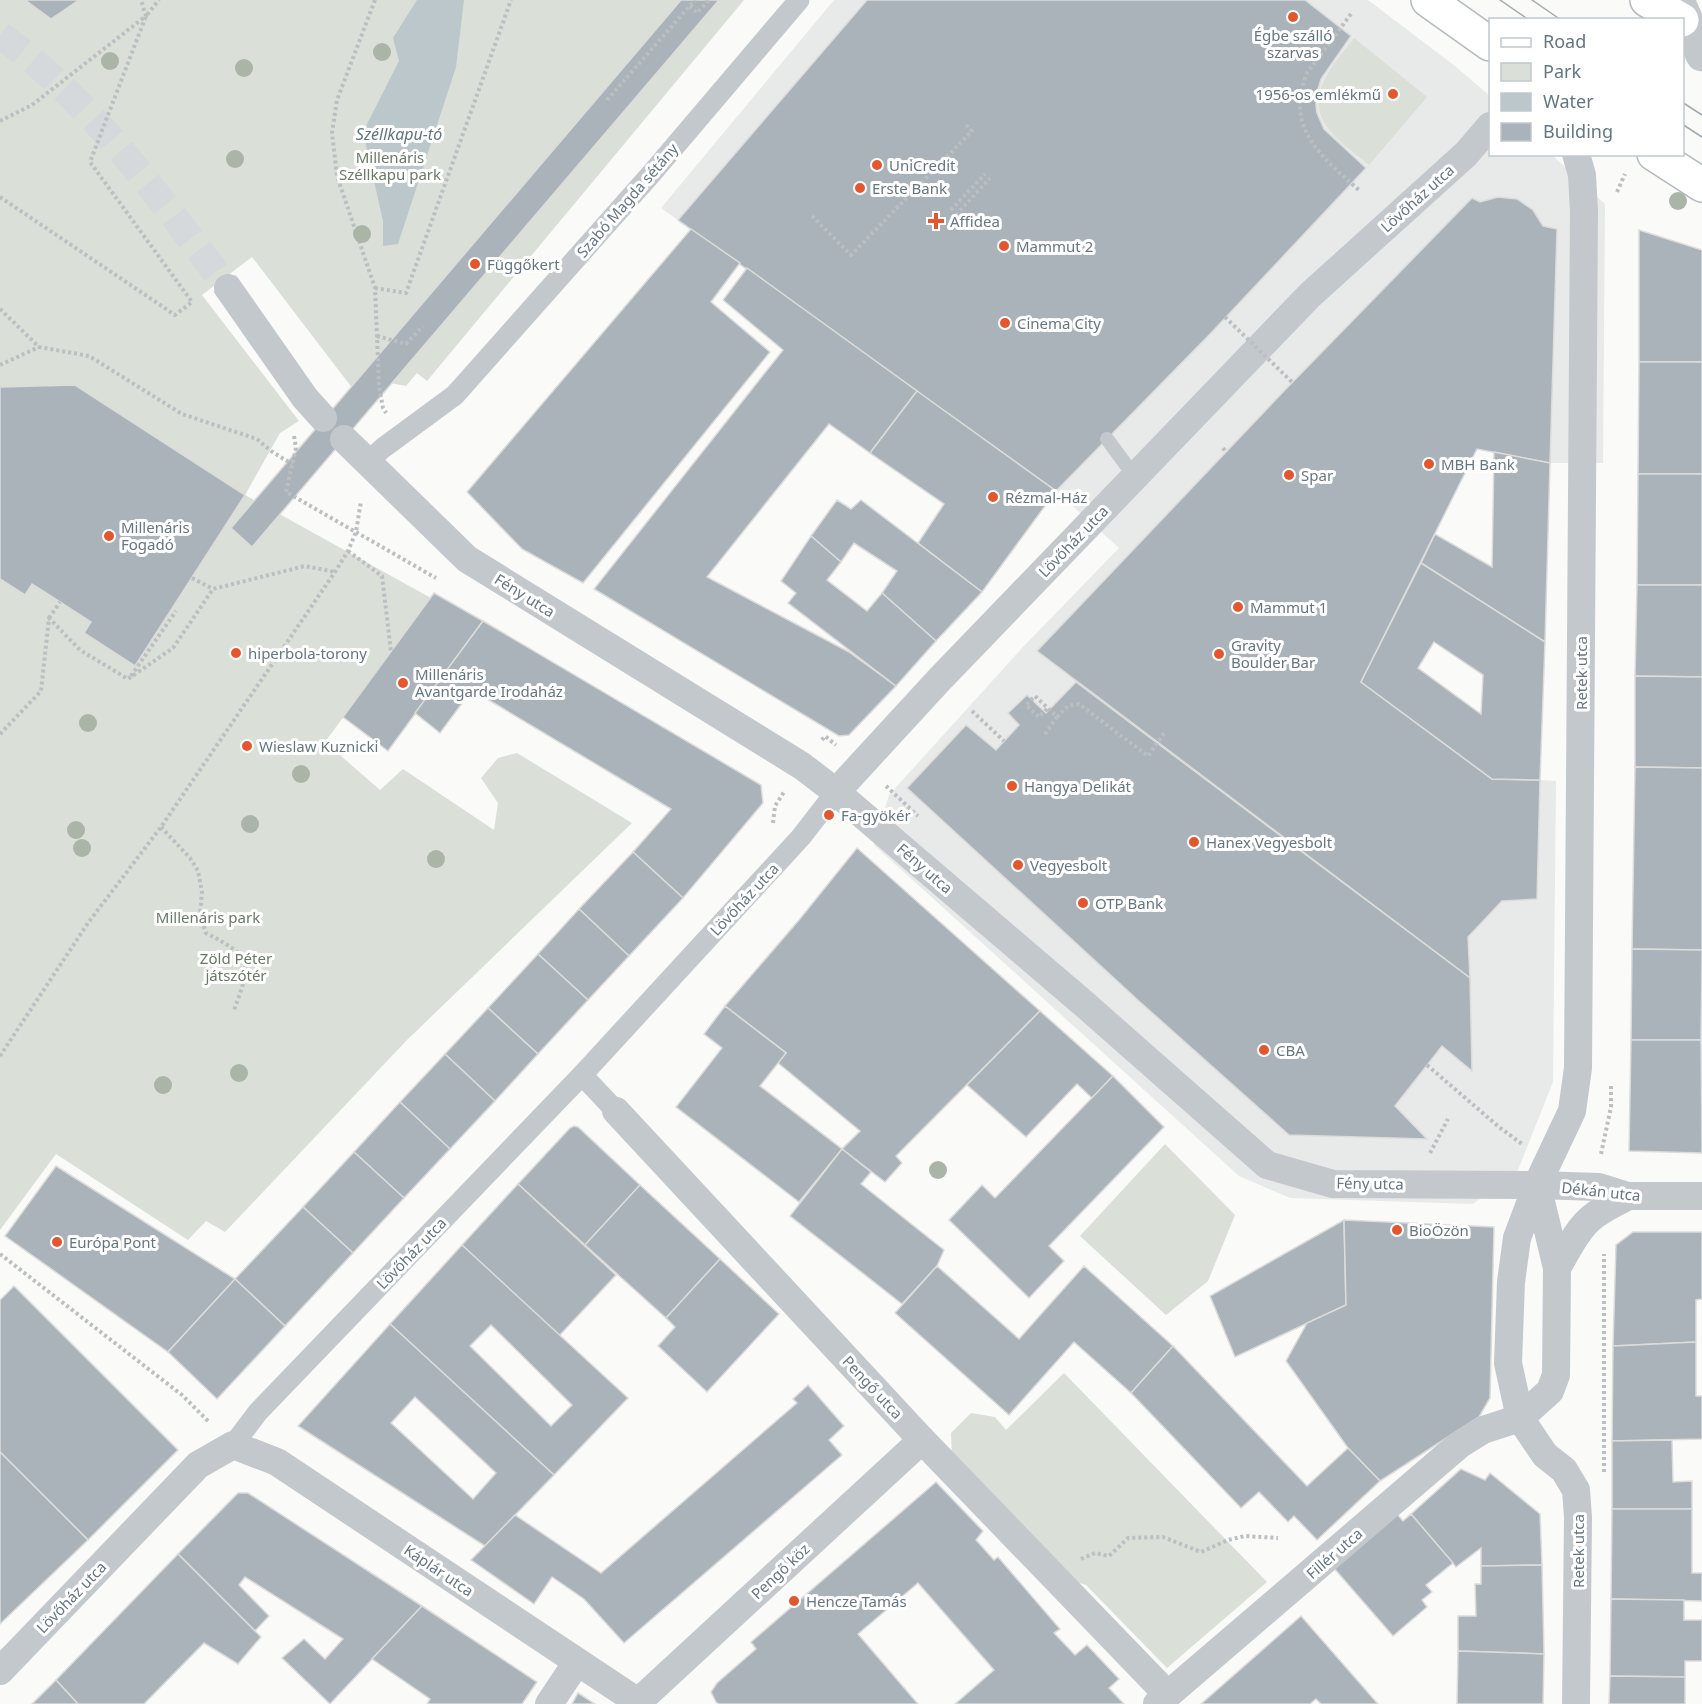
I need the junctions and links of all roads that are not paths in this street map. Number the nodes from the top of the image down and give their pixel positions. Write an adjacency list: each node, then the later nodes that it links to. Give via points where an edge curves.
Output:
1 (799, 0): 15 (street, Szabó Magda sétány, via 455,395)
2 (1428, 0): 5 (main road)
3 (1647, 0): 4 (main road)
4 (1686, 18): 6 (street)
5 (1489, 43)
6 (1702, 55)
7 (1489, 128): 16 (street, Lövőház utca, via 1466,154 1310,296)
8 (1577, 156): 20 (street, Retek utca, via 1584,212 1578,1068 1572,1111)
9 (1657, 156): 10 (main road)
10 (1702, 185)
11 (228, 288): 12 (street)
12 (323, 418)
13 (1107, 439): 16 (lane)
14 (344, 440): 15 (street, Fény utca)
15 (366, 463): 17 (street, Fény utca, via 467,559 802,766)
16 (1135, 477): 17 (street, Lövőház utca)
17 (836, 792): 18 (street, Lövőház utca, via 801,837); 20 (street, Fény utca, via 1267,1165 1333,1184)
18 (582, 1075): 19 (street, Pengő utca); 26 (street, Lövőház utca, via 258,1412)
19 (616, 1111): 25 (street, Pengő utca)
20 (1537, 1185): 21 (street, Dékán utca, via 1599,1187); 23 (street); 24 (street, Retek utca, via 1517,1238 1511,1282 1508,1363)
21 (1628, 1196): 22 (street, Dékán utca); 23 (street, via 1586,1223)
22 (1702, 1196)
23 (1557, 1268): 24 (street, via 1556,1375 1550,1391)
24 (1520, 1418): 29 (street, Fillér utca, via 1483,1430 1459,1445); 32 (street, Retek utca, via 1576,1490)
25 (922, 1440): 29 (street, Pengő utca, via 1059,1581); 30 (street, Pengő köz)
26 (233, 1445): 27 (street, Káplár utca, via 277,1462); 28 (street, Lövőház utca, via 198,1465)
27 (577, 1662): 30 (street, Káplár utca); 31 (street)
28 (0, 1671)
29 (1163, 1700)
30 (640, 1703)
31 (549, 1704)
32 (1576, 1704)

